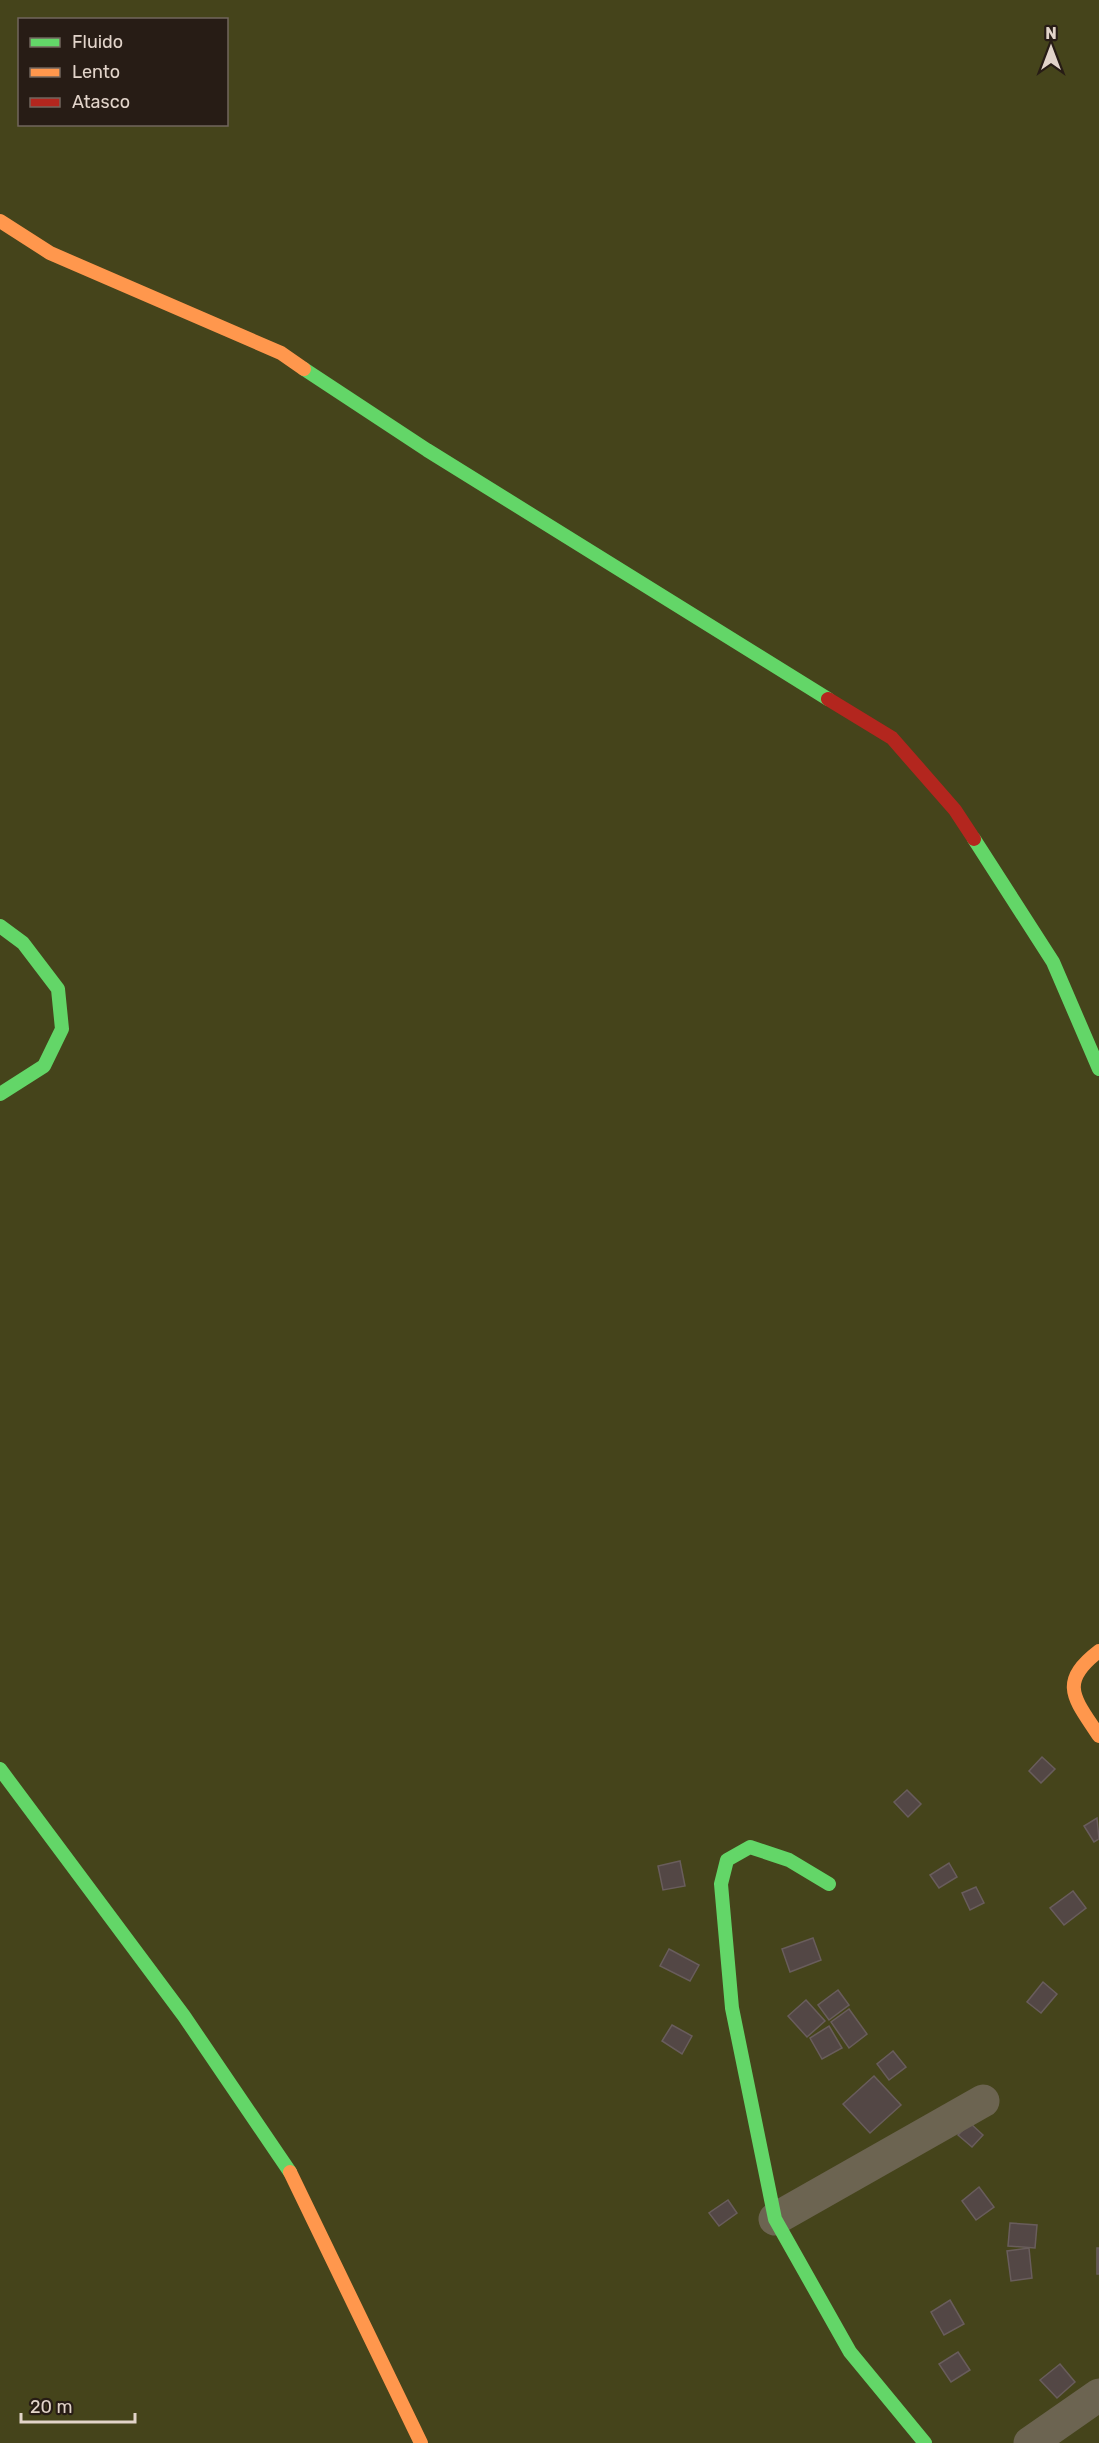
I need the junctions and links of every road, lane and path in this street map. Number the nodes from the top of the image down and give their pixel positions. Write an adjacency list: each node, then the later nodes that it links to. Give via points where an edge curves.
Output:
1 (0, 221): 3 (street, via 50,253 281,353 427,450 892,738 955,810 1053,962)
2 (0, 926): 4 (street, via 23,944 58,989 62,1029 44,1066)
3 (1099, 1069)
4 (0, 1094)
5 (1099, 1651): 6 (street, via 1078,1667 1073,1682 1078,1702)
6 (1099, 1736)
7 (0, 1769): 12 (street, via 184,2016 285,2162)
8 (829, 1884): 10 (street, via 789,1860 750,1847 727,1860 721,1884 732,2008)
9 (983, 2101): 10 (street)
10 (775, 2219): 13 (street, via 850,2352)
11 (1099, 2395): 14 (street)
12 (422, 2443)
13 (925, 2443)
14 (1030, 2443)

